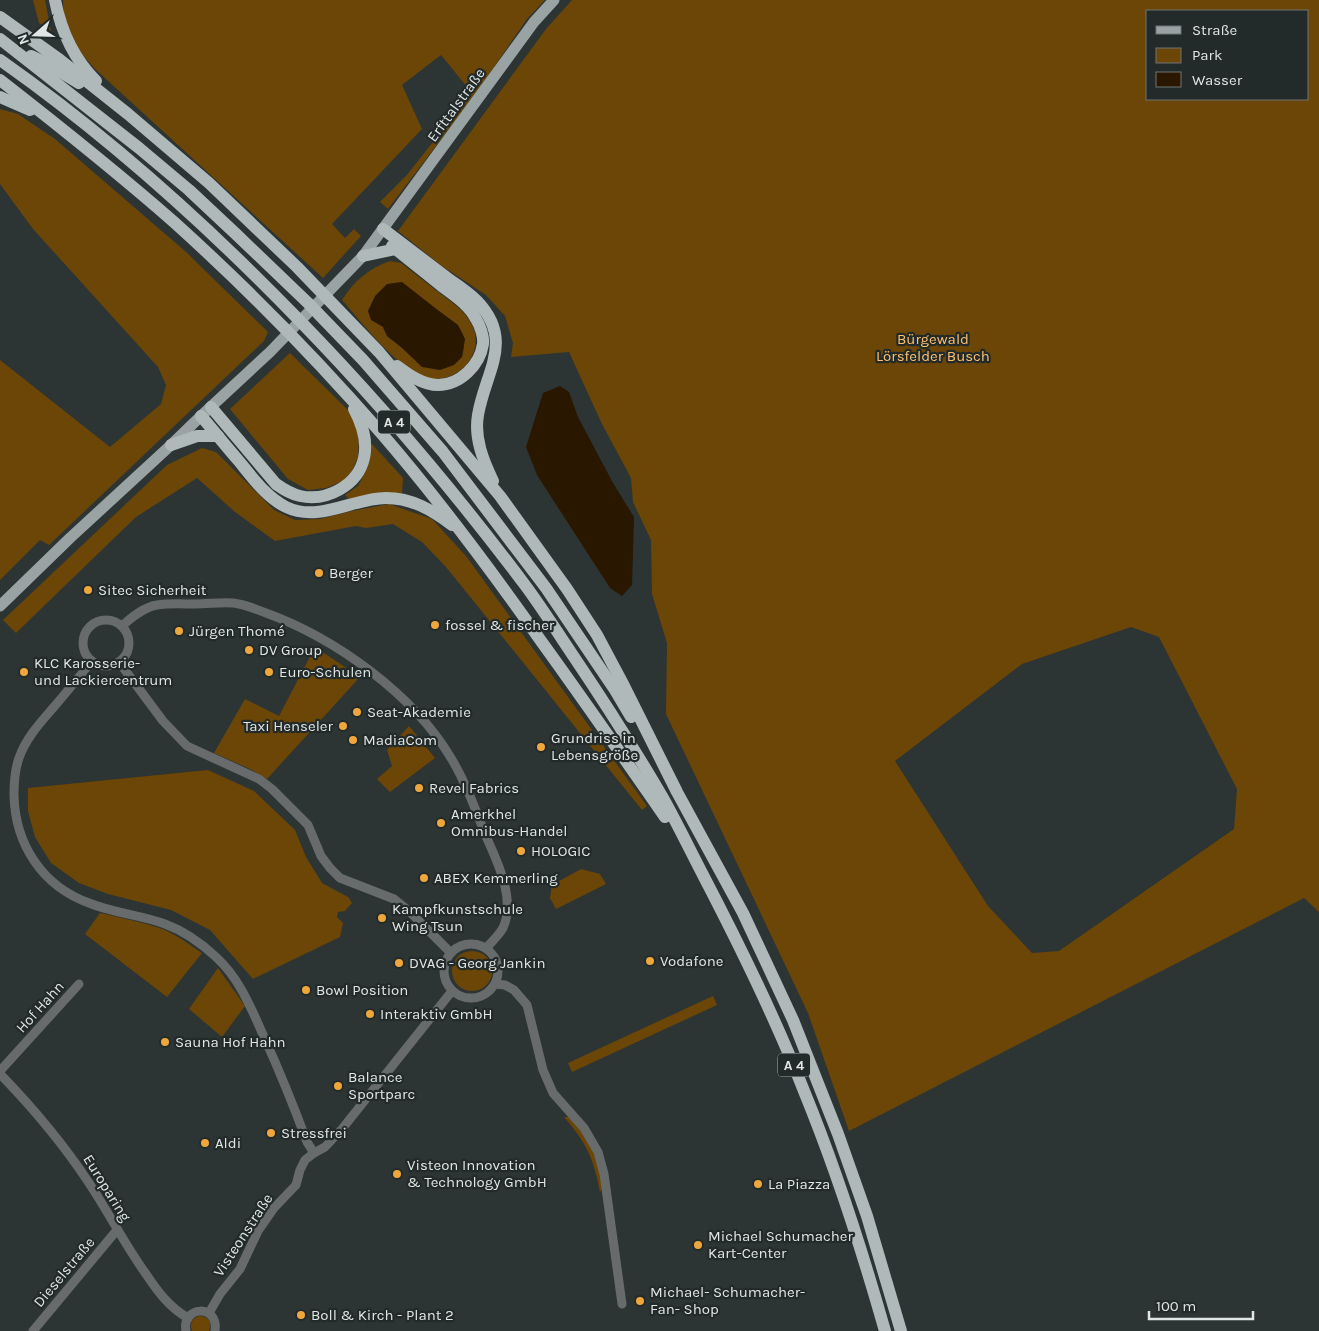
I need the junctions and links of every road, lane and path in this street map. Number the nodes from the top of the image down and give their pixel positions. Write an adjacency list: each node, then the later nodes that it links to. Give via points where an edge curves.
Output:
1 (55, 0): 9 (highway, via 65,36 78,59)
2 (554, 0): 11 (main road, Erfttalstraße, via 534,22)
3 (0, 17): 9 (highway)
4 (0, 39): 5 (highway, A 4)
5 (11, 46): 9 (highway, via 46,63); 25 (highway, A 4, via 189,190 363,360 443,452 546,588 615,690)
6 (0, 60): 26 (highway, A 4, via 84,123 195,218 262,282 372,397 429,463 526,587 604,701 664,800)
7 (0, 80): 10 (highway)
8 (0, 97): 10 (highway)
9 (128, 114): 14 (highway, via 297,267)
10 (54, 122): 15 (highway, via 152,203 212,258)
11 (381, 232): 12 (highway); 13 (main road, Erfttalstraße); 19 (highway, via 477,300 489,317 495,331 496,350 477,416 478,436 485,463)
12 (396, 249): 13 (highway); 14 (highway, via 466,305 482,332 483,344 470,371 459,380 437,385 408,374)
13 (363, 256): 16 (main road, Erfttalstraße, via 283,340)
14 (380, 352): 19 (highway)
15 (343, 390): 16 (highway, via 363,430 364,459 348,484 317,497 298,496 276,484); 20 (highway)
16 (206, 411): 17 (highway); 18 (main road, Erfttalstraße)
17 (218, 436): 18 (highway, via 197,436); 20 (highway, via 271,498 286,507 313,513 374,499 398,499 428,509)
18 (172, 446): 21 (main road, Erfttalstraße)
19 (500, 496): 25 (highway, via 597,635)
20 (462, 532): 26 (highway)
21 (0, 606)
22 (122, 626): 23 (street, via 108,619 88,627 82,641 86,656); 24 (street, via 129,644 128,651); 27 (street, via 138,612 156,604 234,604 249,607 286,620 335,646 404,700 429,726 450,756 501,873 508,914 502,929)
23 (92, 661): 24 (street, via 106,666); 33 (street, via 32,733 18,758 15,807 25,845 48,877 72,896 165,924 188,935 216,957 246,995)
24 (119, 662): 28 (street, via 163,722 187,746 259,779 272,789 308,825 321,856 340,878 394,899)
25 (677, 792): 42 (highway, A 4, via 742,913 793,1020 867,1216)
26 (697, 863): 41 (highway, A 4, via 736,938 805,1093 849,1213)
27 (486, 948): 28 (street, via 471,944 456,948); 30 (street, via 496,960)
28 (451, 953): 31 (street, via 446,960 444,977)
29 (79, 984): 32 (street, Hof Hahn)
30 (496, 984): 31 (street, via 484,996 476,998 459,996); 35 (street, via 514,990 527,1005 543,1070 554,1093 584,1128 598,1152)
31 (452, 991): 33 (street, Visteonstraße, via 342,1129 325,1147)
32 (0, 1072): 34 (street, Europaring, via 61,1142)
33 (314, 1153): 36 (street, Visteonstraße, via 305,1160 296,1185 258,1231 240,1269)
34 (117, 1230): 37 (street, Europaring, via 160,1294); 38 (street, Dieselstraße)
35 (622, 1304)
36 (209, 1313): 37 (street, via 198,1311); 40 (street, via 216,1324)
37 (188, 1318): 39 (street)
38 (33, 1331)
39 (186, 1331)
40 (215, 1331)
41 (885, 1331)
42 (901, 1331)

